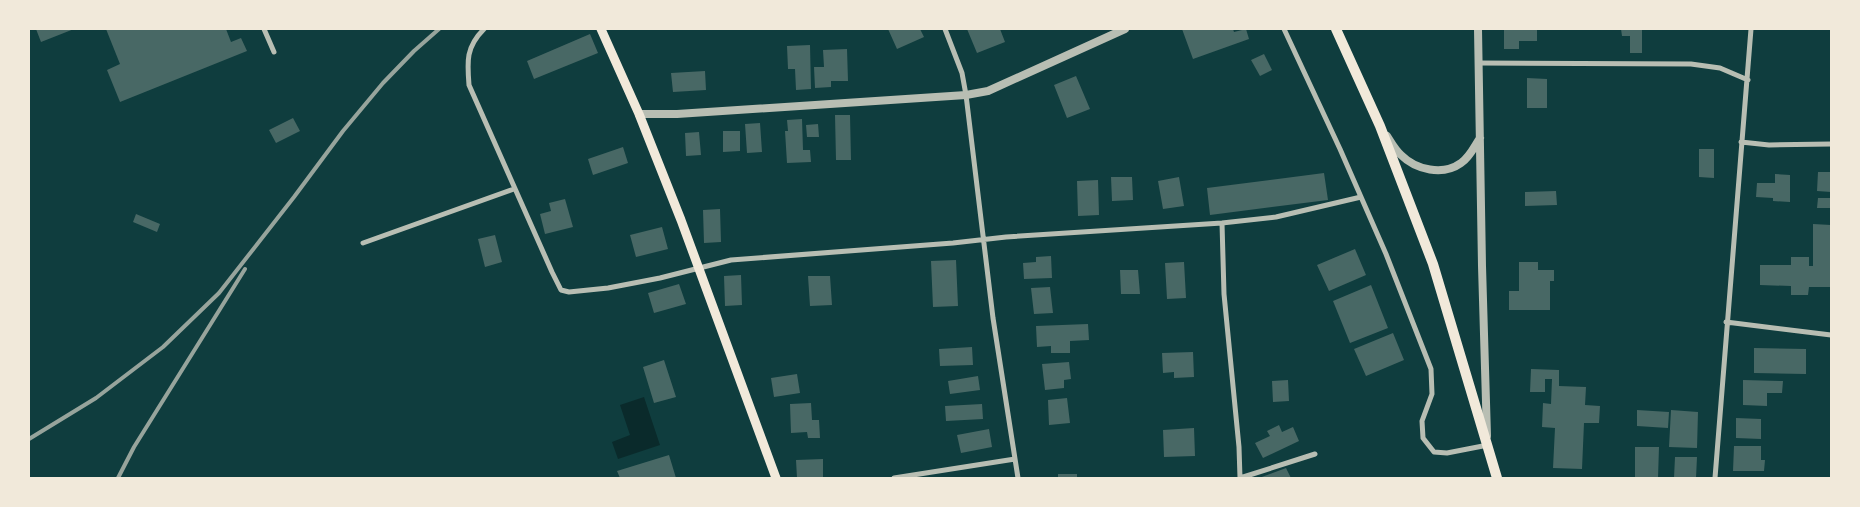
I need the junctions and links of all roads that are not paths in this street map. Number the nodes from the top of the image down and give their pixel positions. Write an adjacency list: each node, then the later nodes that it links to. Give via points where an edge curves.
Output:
1 (264, 29): 10 (street)
2 (484, 29): 19 (street, via 468,55 469,85)
3 (601, 29): 14 (main road)
4 (945, 29): 13 (street, via 962,73)
5 (1125, 29): 13 (street, via 988,91)
6 (1284, 29): 20 (street)
7 (1336, 29): 15 (main road)
8 (1478, 29): 11 (street)
9 (1751, 29): 12 (street)
10 (274, 52)
11 (1479, 62): 12 (street, via 1691,64 1720,68); 16 (street)
12 (1748, 80): 17 (street)
13 (966, 95): 14 (street); 22 (street)
14 (639, 114): 24 (main road)
15 (1380, 126): 16 (street, via 1400,155 1420,168 1430,170 1452,168 1462,163); 27 (main road, via 1433,264)
16 (1480, 138): 27 (street)
17 (1741, 142): 18 (street); 25 (street)
18 (1831, 144)
19 (514, 189): 23 (street); 24 (street, via 561,290 608,288)
20 (1361, 197): 21 (street, via 1276,217); 27 (street, via 1431,369 1432,394 1422,421 1424,438 1434,452 1447,453)
21 (1222, 223): 22 (street); 33 (street, via 1224,294)
22 (982, 239): 24 (street, via 731,260); 29 (street)
23 (363, 243)
24 (700, 268): 30 (main road)
25 (1726, 322): 26 (street); 35 (street)
26 (1831, 335)
27 (1488, 445): 34 (main road)
28 (1316, 454): 33 (street)
29 (1015, 459): 31 (street); 32 (street)
30 (776, 478)
31 (894, 478)
32 (1018, 478)
33 (1240, 478)
34 (1496, 478)
35 (1715, 478)

